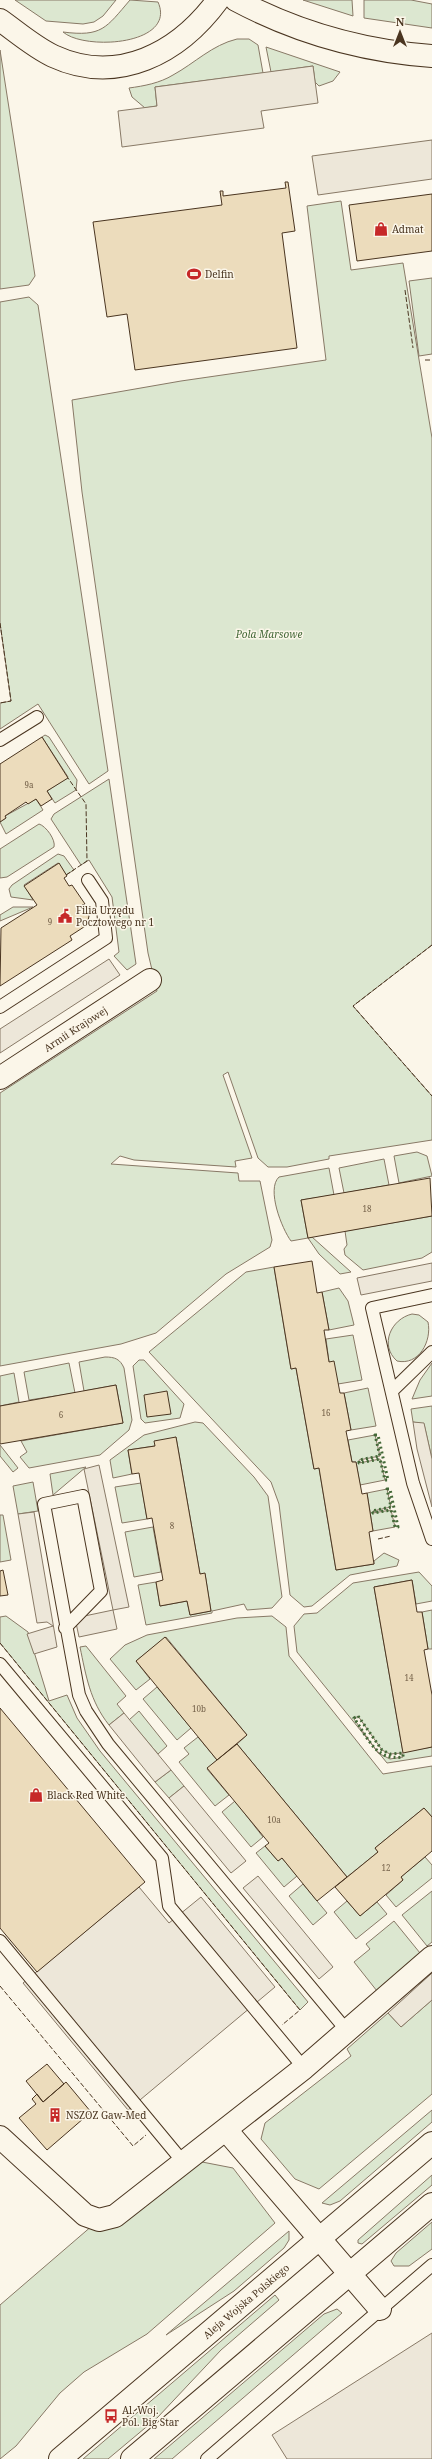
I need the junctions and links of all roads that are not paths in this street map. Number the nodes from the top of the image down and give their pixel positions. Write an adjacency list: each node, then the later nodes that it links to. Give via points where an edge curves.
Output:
1 (218, 0): 3 (street, via 194,29 172,47 138,63 118,66 72,62 53,56)
2 (236, 0): 4 (street, via 272,18 333,40 366,48)
3 (0, 20)
4 (432, 56)
5 (37, 717): 6 (lane)
6 (0, 740)
7 (88, 880): 9 (lane, via 102,901 106,938)
8 (150, 980): 10 (street, Armii Krajowej)
9 (0, 1007)
10 (0, 1078)
11 (432, 1295): 13 (lane, via 372,1308)
12 (432, 1352): 13 (lane)
13 (393, 1390): 14 (lane, via 413,1483)
14 (432, 1539)
15 (65, 1628): 15 (lane, via 102,1591 83,1496 44,1504); 19 (lane, via 79,1695 96,1727)
16 (0, 1664): 20 (lane, via 162,1858 169,1906)
17 (0, 1941): 24 (lane)
18 (432, 1957): 19 (street)
19 (348, 2032): 20 (street)
20 (304, 2068): 21 (street)
21 (226, 2130): 24 (street); 26 (street)
22 (0, 2137): 24 (street, via 80,2210 99,2220 115,2216)
23 (432, 2143): 26 (street, Aleja Wojska Polskiego)
24 (184, 2163)
25 (432, 2204): 28 (street)
26 (319, 2238): 28 (street); 30 (street, Aleja Wojska Polskiego)
27 (432, 2264): 29 (lane)
28 (350, 2274): 29 (street); 31 (street)
29 (380, 2308): 32 (lane)
30 (60, 2459)
31 (132, 2459)
32 (207, 2459)

